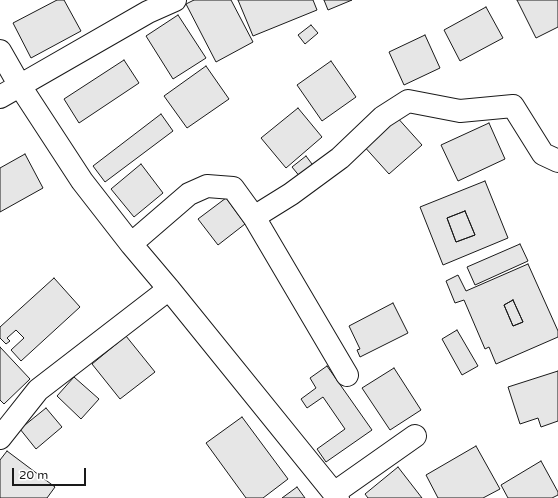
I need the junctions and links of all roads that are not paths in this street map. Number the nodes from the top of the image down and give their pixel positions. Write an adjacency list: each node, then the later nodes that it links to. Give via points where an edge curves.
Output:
1 (175, 0): 3 (street, via 148,12)
2 (0, 51): 3 (street)
3 (20, 86): 4 (street); 7 (street, via 82,181)
4 (0, 97)
5 (558, 161): 6 (street, via 543,154 513,106 460,110 408,101 383,117 340,158)
6 (254, 217): 7 (street, via 233,188 207,186 189,194); 9 (street)
7 (130, 244): 8 (street)
8 (169, 290): 11 (street, via 38,390); 12 (street)
9 (347, 375)
10 (415, 436): 12 (street)
11 (0, 438)
12 (336, 496)

